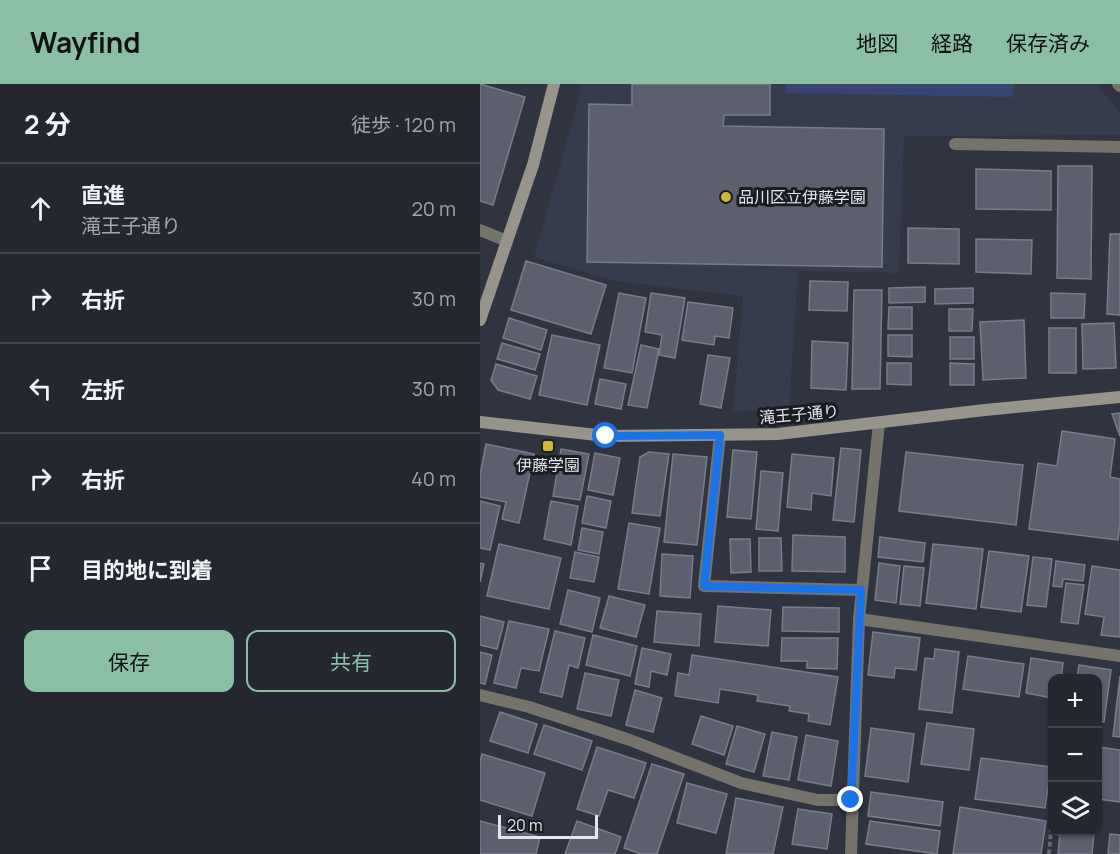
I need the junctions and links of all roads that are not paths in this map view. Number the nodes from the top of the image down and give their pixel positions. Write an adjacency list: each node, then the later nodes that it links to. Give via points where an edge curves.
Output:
1 (554, 84): 5 (street, via 533,165)
2 (956, 144): 3 (street)
3 (1120, 147)
4 (480, 230): 5 (street)
5 (507, 241): 6 (street)
6 (480, 321)
7 (1120, 397): 9 (street, 滝王子通り)
8 (480, 422): 10 (street, 滝王子通り, via 606,436)
9 (879, 423): 10 (street, 滝王子通り, via 796,433); 11 (street)
10 (720, 435): 11 (street, via 704,586)
11 (861, 590): 12 (street)
12 (859, 619): 13 (street); 15 (street)
13 (1120, 656)
14 (480, 695): 15 (street, via 530,707 741,783 818,800)
15 (851, 800): 16 (street)
16 (851, 854)

